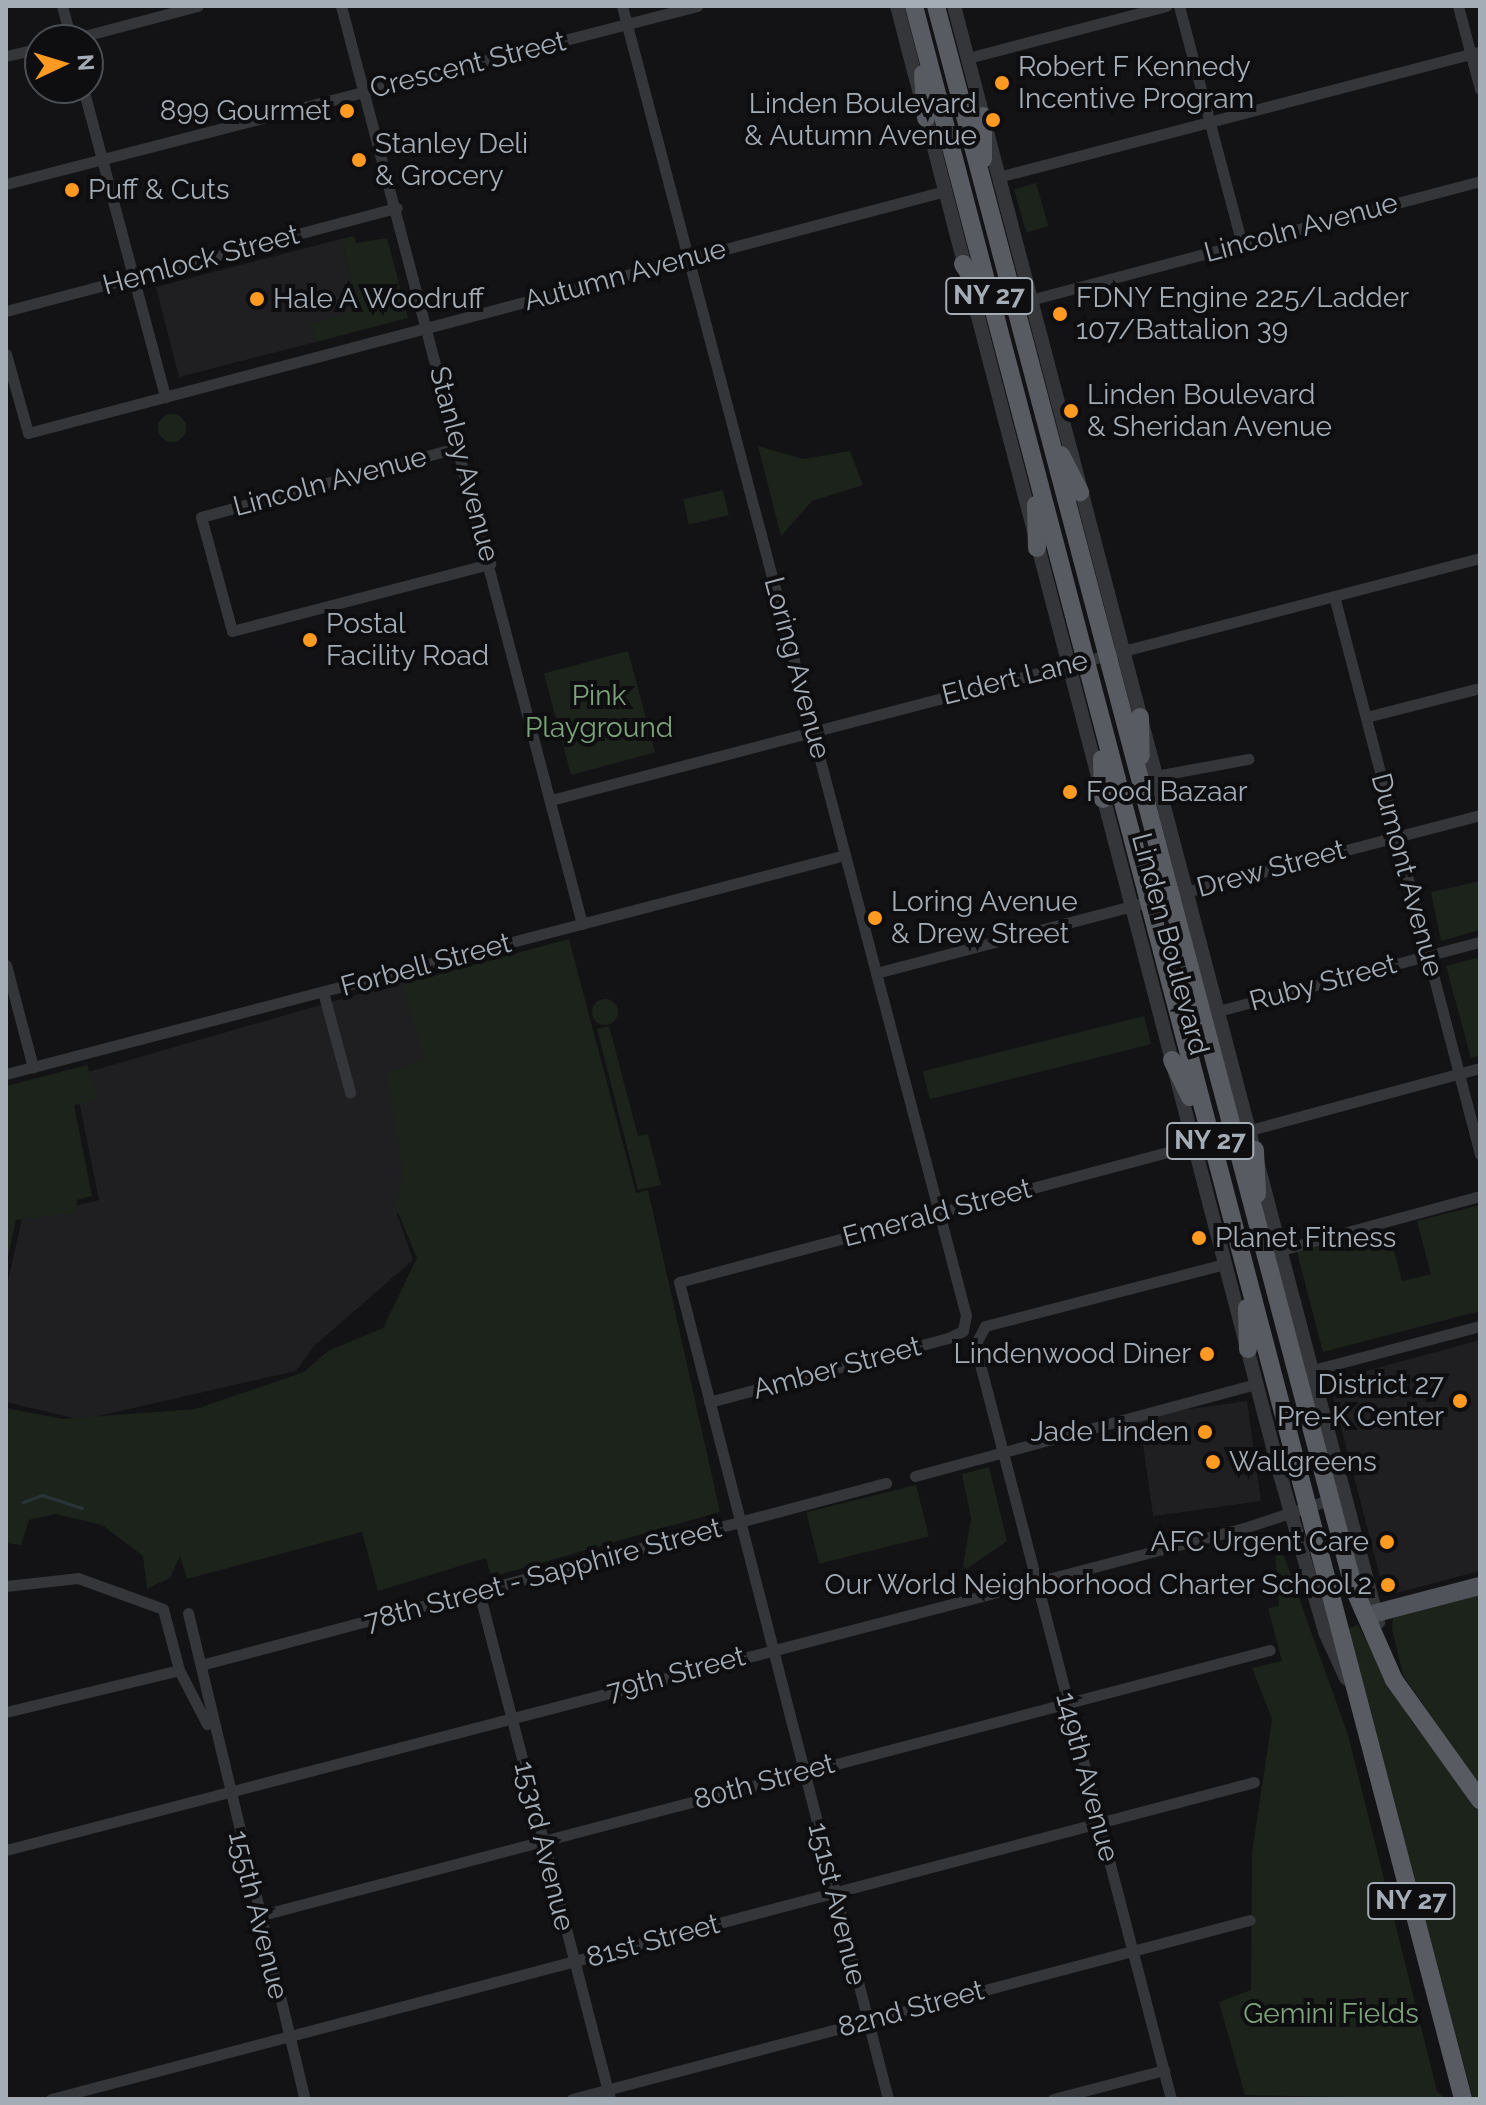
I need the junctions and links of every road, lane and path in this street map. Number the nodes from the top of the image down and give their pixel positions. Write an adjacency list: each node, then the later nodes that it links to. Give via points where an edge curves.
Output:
1 (198, 6): 13 (street)
2 (341, 6): 18 (street, Stanley Avenue)
3 (622, 6): 12 (street, Loring Avenue)
4 (697, 6): 12 (street, Crescent Street)
5 (897, 6): 21 (street, Linden Boulevard)
6 (914, 6): 14 (highway, Linden Boulevard / NY 27)
7 (936, 6): 26 (highway, Linden Boulevard / NY 27)
8 (954, 6): 16 (street)
9 (1166, 6): 16 (street)
10 (1179, 6): 22 (street)
11 (1458, 6): 15 (street)
12 (627, 25): 18 (street, Crescent Street); 30 (street, Loring Avenue)
13 (104, 31)
14 (921, 35): 21 (highway); 34 (highway, Linden Boulevard / NY 27)
15 (1475, 52): 17 (street); 22 (street)
16 (968, 58): 20 (street)
17 (1480, 89)
18 (365, 92): 23 (street, Crescent Street); 28 (street, Stanley Avenue)
19 (87, 104): 23 (street)
20 (983, 116): 26 (highway)
21 (926, 118): 27 (street, Linden Boulevard)
22 (1210, 122): 26 (street); 29 (street)
23 (102, 159): 25 (street, Crescent Street); 32 (street)
24 (1480, 181): 29 (street, Lincoln Avenue)
25 (6, 184)
26 (991, 184): 33 (street, Linden Boulevard); 39 (highway, Linden Boulevard / NY 27)
27 (945, 191): 30 (street, Autumn Avenue); 31 (street, Linden Boulevard)
28 (397, 208): 32 (street, Hemlock Street); 36 (street, Stanley Avenue)
29 (1242, 244): 33 (street, Lincoln Avenue)
30 (689, 259): 36 (street, Autumn Avenue); 53 (street, Loring Avenue)
31 (963, 264): 34 (highway); 43 (street, Linden Boulevard)
32 (133, 277): 35 (street, Hemlock Street); 38 (street)
33 (1030, 300): 42 (street, Linden Boulevard)
34 (993, 310): 41 (highway, Linden Boulevard / NY 27)
35 (6, 311)
36 (428, 328): 38 (street, Autumn Avenue); 40 (street, Stanley Avenue)
37 (6, 354): 38 (street, Autumn Avenue, via 28,433)
38 (165, 397)
39 (1046, 429): 42 (highway); 47 (highway, Linden Boulevard / NY 27)
40 (460, 447): 45 (street, Stanley Avenue); 45 (street, Lincoln Avenue, via 201,517 232,631)
41 (1035, 470): 43 (highway); 48 (highway, Linden Boulevard / NY 27)
42 (1080, 492): 47 (street, Linden Boulevard)
43 (1037, 548): 48 (street, Linden Boulevard)
44 (1480, 558): 46 (street, Eldert Lane)
45 (490, 564): 58 (street, Stanley Avenue)
46 (1334, 596): 47 (street, Eldert Lane); 51 (street, Dumont Avenue)
47 (1113, 653): 48 (street, Eldert Lane); 50 (street, Linden Boulevard); 56 (highway, Linden Boulevard / NY 27)
48 (1076, 662): 52 (highway, Linden Boulevard / NY 27); 53 (street, Eldert Lane); 57 (street, Linden Boulevard)
49 (1480, 688): 51 (street)
50 (1140, 717): 55 (street, Linden Boulevard); 56 (highway)
51 (1366, 717): 60 (street, Dumont Avenue)
52 (1101, 724): 57 (highway); 63 (highway, Linden Boulevard / NY 27)
53 (813, 730): 58 (street, Eldert Lane); 61 (street, Loring Avenue)
54 (1248, 759): 55 (street)
55 (1155, 776): 62 (street, Linden Boulevard)
56 (1143, 791): 62 (highway, Linden Boulevard / NY 27)
57 (1103, 799): 63 (street, Linden Boulevard)
58 (551, 800): 64 (street, Stanley Avenue)
59 (1480, 815): 60 (street, Drew Street)
60 (1397, 836): 62 (street, Drew Street); 66 (street, Dumont Avenue)
61 (845, 855): 64 (street, Forbell Street); 68 (street, Loring Avenue)
62 (1179, 893): 63 (street, Drew Street); 70 (street, Linden Boulevard); 83 (highway, Linden Boulevard / NY 27)
63 (1138, 904): 68 (street, Drew Street); 71 (street, Linden Boulevard); 78 (highway, Linden Boulevard / NY 27)
64 (582, 924): 69 (street, Forbell Street)
65 (1480, 942): 66 (street, Ruby Street)
66 (1428, 956): 70 (street, Ruby Street); 74 (street, Dumont Avenue)
67 (6, 965): 72 (street)
68 (876, 973): 82 (street, Loring Avenue)
69 (323, 992): 72 (street, Forbell Street); 76 (street)
70 (1218, 1011): 77 (street, Linden Boulevard)
71 (1172, 1060): 78 (highway)
72 (33, 1067): 75 (street, Forbell Street)
73 (1480, 1068): 74 (street)
74 (1459, 1073): 77 (street); 80 (street, Dumont Avenue)
75 (6, 1074)
76 (350, 1092)
77 (1250, 1130): 79 (street, Linden Boulevard)
78 (1201, 1139): 82 (street, Emerald Street); 85 (street, Linden Boulevard); 86 (highway, Linden Boulevard / NY 27)
79 (1255, 1150): 83 (highway); 84 (street, Linden Boulevard)
80 (1480, 1154)
81 (1480, 1196): 84 (street)
82 (939, 1211): 88 (street, Loring Avenue, via 966,1315); 92 (street, Emerald Street, via 679,1282)
83 (1260, 1237): 96 (highway, Linden Boulevard / NY 27)
84 (1281, 1250): 90 (street, Linden Boulevard)
85 (1225, 1264): 89 (street, Linden Boulevard); 93 (street, via 985,1326 979,1335)
86 (1246, 1277): 89 (highway); 97 (highway, Linden Boulevard / NY 27)
87 (1480, 1326): 90 (street)
88 (963, 1331): 92 (street, Amber Street)
89 (1248, 1349): 91 (street, Linden Boulevard)
90 (1313, 1370): 96 (street, Linden Boulevard)
91 (1257, 1384): 93 (street); 97 (street, Linden Boulevard)
92 (709, 1402): 98 (street)
93 (1003, 1455): 94 (street); 99 (street, 149th Avenue)
94 (915, 1476)
95 (886, 1483): 98 (street, 78th Street - Sapphire Street)
96 (1336, 1497): 97 (street, 79th Street); 104 (highway, Linden Boulevard / NY 27)
97 (1299, 1510): 99 (street, 79th Street); 135 (highway, Linden Boulevard / NY 27, via 1358,1704)
98 (741, 1522): 102 (street, 78th Street - Sapphire Street); 105 (street, 151st Avenue)
99 (1035, 1580): 105 (street, 79th Street); 109 (street, 149th Avenue)
100 (6, 1586): 108 (street, 155th Avenue, via 41,1577 78,1578 163,1609)
101 (1480, 1586): 104 (main road)
102 (479, 1592): 107 (street, 78th Street - Sapphire Street); 111 (street, 153rd Avenue)
103 (188, 1613): 107 (street, 155th Avenue)
104 (1370, 1615): 116 (highway, Linden Boulevard / NY 27, via 1394,1680)
105 (773, 1648): 111 (street, 79th Street); 113 (street, 151st Avenue)
106 (1270, 1650): 109 (street, 80th Street)
107 (201, 1665): 112 (street, 155th Avenue)
108 (179, 1670): 110 (street); 112 (street, 155th Avenue)
109 (1067, 1702): 113 (street, 80th Street); 117 (street, 149th Avenue)
110 (6, 1712)
111 (512, 1715): 115 (street, 79th Street); 118 (street, 153rd Avenue)
112 (211, 1731): 115 (street, 155th Avenue)
113 (804, 1772): 118 (street, 80th Street); 120 (street, 151st Avenue)
114 (1254, 1782): 117 (street, 81st Street)
115 (227, 1794): 119 (street, 79th Street); 121 (street, 155th Avenue)
116 (1480, 1800)
117 (1099, 1823): 120 (street, 81st Street); 123 (street, 149th Avenue)
118 (542, 1841): 121 (street, 80th Street); 124 (street, 153rd Avenue)
119 (6, 1850)
120 (833, 1893): 124 (street, 81st Street); 125 (street, 151st Avenue)
121 (258, 1916): 126 (street, 155th Avenue)
122 (1250, 1920): 123 (street, 82nd Street)
123 (1132, 1950): 125 (street, 82nd Street); 127 (street, 149th Avenue)
124 (572, 1962): 126 (street, 81st Street); 128 (street, 153rd Avenue)
125 (867, 2020): 128 (street, 82nd Street); 132 (street, 151st Avenue)
126 (289, 2036): 129 (street, 81st Street); 130 (street, 155th Avenue)
127 (1164, 2070): 133 (street); 134 (street, 149th Avenue)
128 (609, 2094): 131 (street, 82nd Street)
129 (51, 2099)
130 (305, 2099)
131 (572, 2099)
132 (888, 2099)
133 (1053, 2099)
134 (1171, 2099)
135 (1463, 2099)

